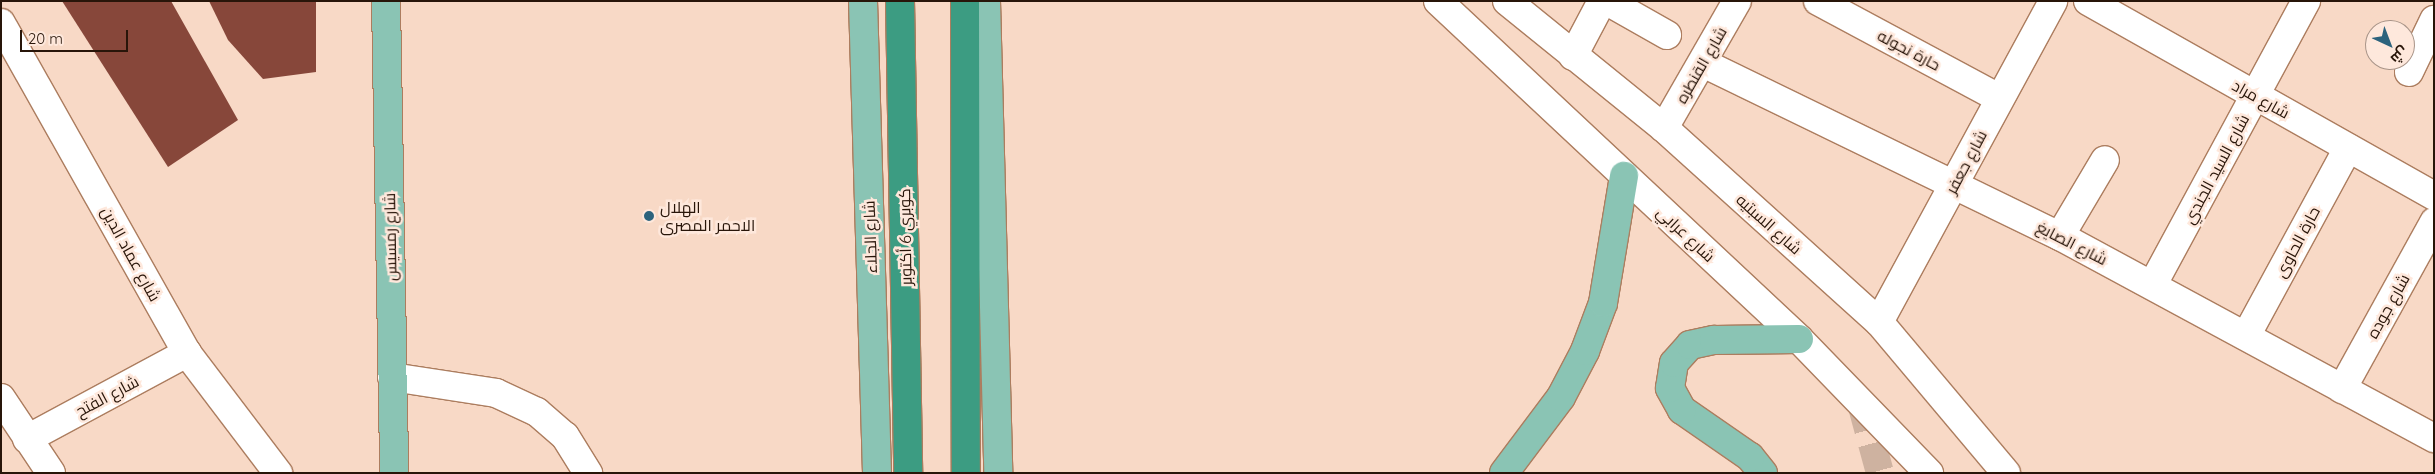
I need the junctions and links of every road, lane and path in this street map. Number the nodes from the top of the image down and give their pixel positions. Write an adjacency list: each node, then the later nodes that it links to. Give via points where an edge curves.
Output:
1 (386, 1): 36 (main road, شارع رمسيس)
2 (863, 1): 45 (main road, شارع الجلاء)
3 (900, 1): 46 (highway, كوبري 6 أكتوبر)
4 (965, 1): 47 (highway)
5 (986, 1): 48 (main road)
6 (1438, 1): 26 (street, شارع عرابي)
7 (1506, 1): 18 (street, شارع السبتيه)
8 (1602, 1): 18 (street)
9 (1607, 1): 17 (street)
10 (1737, 1): 19 (street, شارع القنطره)
11 (1818, 1): 22 (street, حارة نجوله)
12 (2053, 1): 22 (street, شارع جعفر)
13 (2088, 1): 21 (street, شارع مراد)
14 (2306, 1): 21 (street, شارع السيد الجندي)
15 (2434, 20): 20 (street)
16 (1, 23): 35 (street, شارع عماد الدين)
17 (1667, 35)
18 (1573, 56): 23 (street, شارع السبتيه)
19 (1703, 63): 23 (street, شارع القنطره); 27 (street, شارع الصايغ)
20 (2409, 72)
21 (2256, 96): 24 (street, شارع مراد); 31 (street, شارع السيد الجندي)
22 (1999, 98): 27 (street, شارع جعفر)
23 (1664, 128): 32 (street, شارع السبتيه)
24 (2348, 148): 28 (street, شارع مراد); 33 (street, حارة الحاوى)
25 (2106, 160): 30 (street)
26 (1624, 176): 34 (street, شارع عرابي); 49 (main road, via 1603,303 1585,351 1561,397)
27 (1954, 184): 30 (street, شارع الصايغ); 32 (street, شارع جعفر)
28 (2434, 196)
29 (2434, 222): 37 (street, شارع جوده)
30 (2060, 236): 31 (street, شارع الصايغ)
31 (2153, 284): 33 (street, شارع الصايغ)
32 (1879, 322): 52 (street, شارع السبتيه)
33 (2246, 336): 37 (street, شارع الصايغ)
34 (1799, 339): 50 (main road, via 1714,340 1690,346 1674,363 1670,388 1682,410 1750,457); 51 (street, شارع عرابي)
35 (187, 353): 40 (street, شارع الفتح); 42 (street, شارع عماد الدين)
36 (392, 377): 43 (main road, شارع رمسيس); 44 (street, via 496,393 538,412 565,436)
37 (2342, 389): 39 (street, شارع الصايغ)
38 (1, 398): 40 (street)
39 (2434, 438)
40 (27, 439): 41 (street)
41 (51, 473)
42 (278, 473)
43 (394, 473)
44 (588, 473)
45 (877, 473)
46 (908, 473)
47 (966, 473)
48 (998, 473)
49 (1504, 473)
50 (1763, 473)
51 (1929, 473)
52 (2006, 473)

